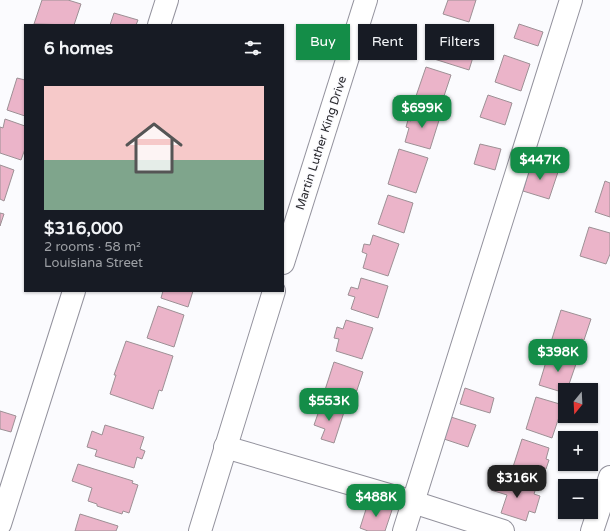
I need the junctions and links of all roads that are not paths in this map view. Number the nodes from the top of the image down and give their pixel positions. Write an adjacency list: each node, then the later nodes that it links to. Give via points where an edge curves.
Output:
1 (167, 0): 4 (street)
2 (366, 0): 5 (street, Martin Luther King Drive)
3 (570, 0): 10 (street)
4 (159, 24)
5 (284, 261)
6 (74, 292): 11 (street)
7 (274, 292): 8 (street)
8 (225, 447): 10 (street); 12 (street)
9 (610, 477): 15 (street)
10 (413, 502): 13 (street); 14 (street)
11 (0, 524)
12 (200, 531)
13 (404, 531)
14 (503, 531)
15 (592, 531)

